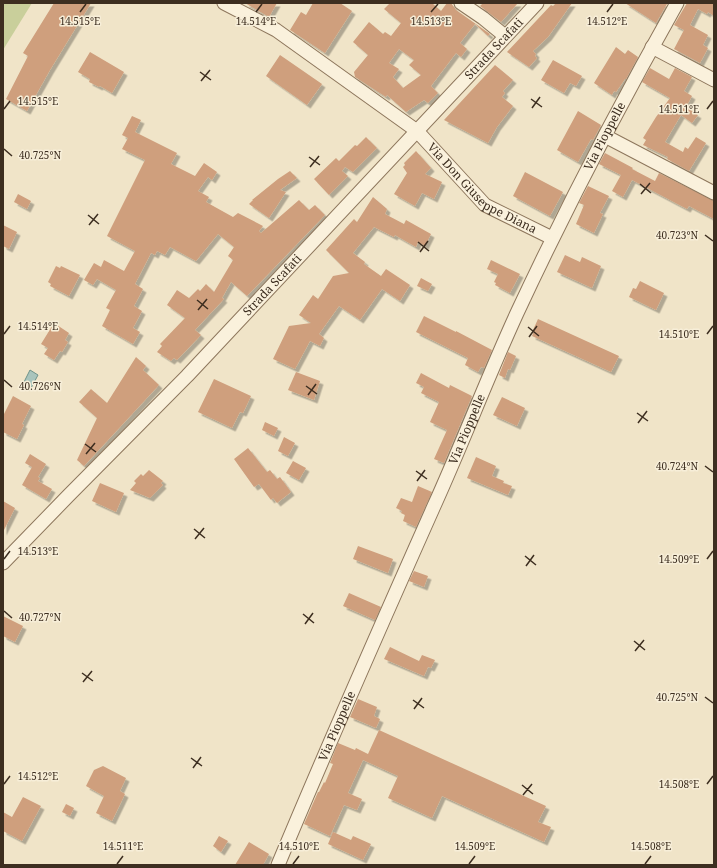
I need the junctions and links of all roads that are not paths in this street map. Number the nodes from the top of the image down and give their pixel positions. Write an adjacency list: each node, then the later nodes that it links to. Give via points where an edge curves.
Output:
1 (224, 3): 8 (street, Via Don Giuseppe Diana, via 276,30)
2 (461, 3): 5 (street)
3 (537, 3): 5 (street, Strada Scafati)
4 (677, 3): 6 (street, Via Pioppelle)
5 (506, 36): 8 (street, Strada Scafati)
6 (652, 47): 7 (street); 9 (street, Via Pioppelle)
7 (714, 80)
8 (416, 131): 11 (street, Via Don Giuseppe Diana, via 486,205); 12 (street, Strada Scafati, via 187,376)
9 (605, 136): 10 (street); 11 (street, Via Pioppelle)
10 (714, 193)
11 (552, 238): 13 (street, Via Pioppelle, via 501,348)
12 (3, 563)
13 (278, 865)

